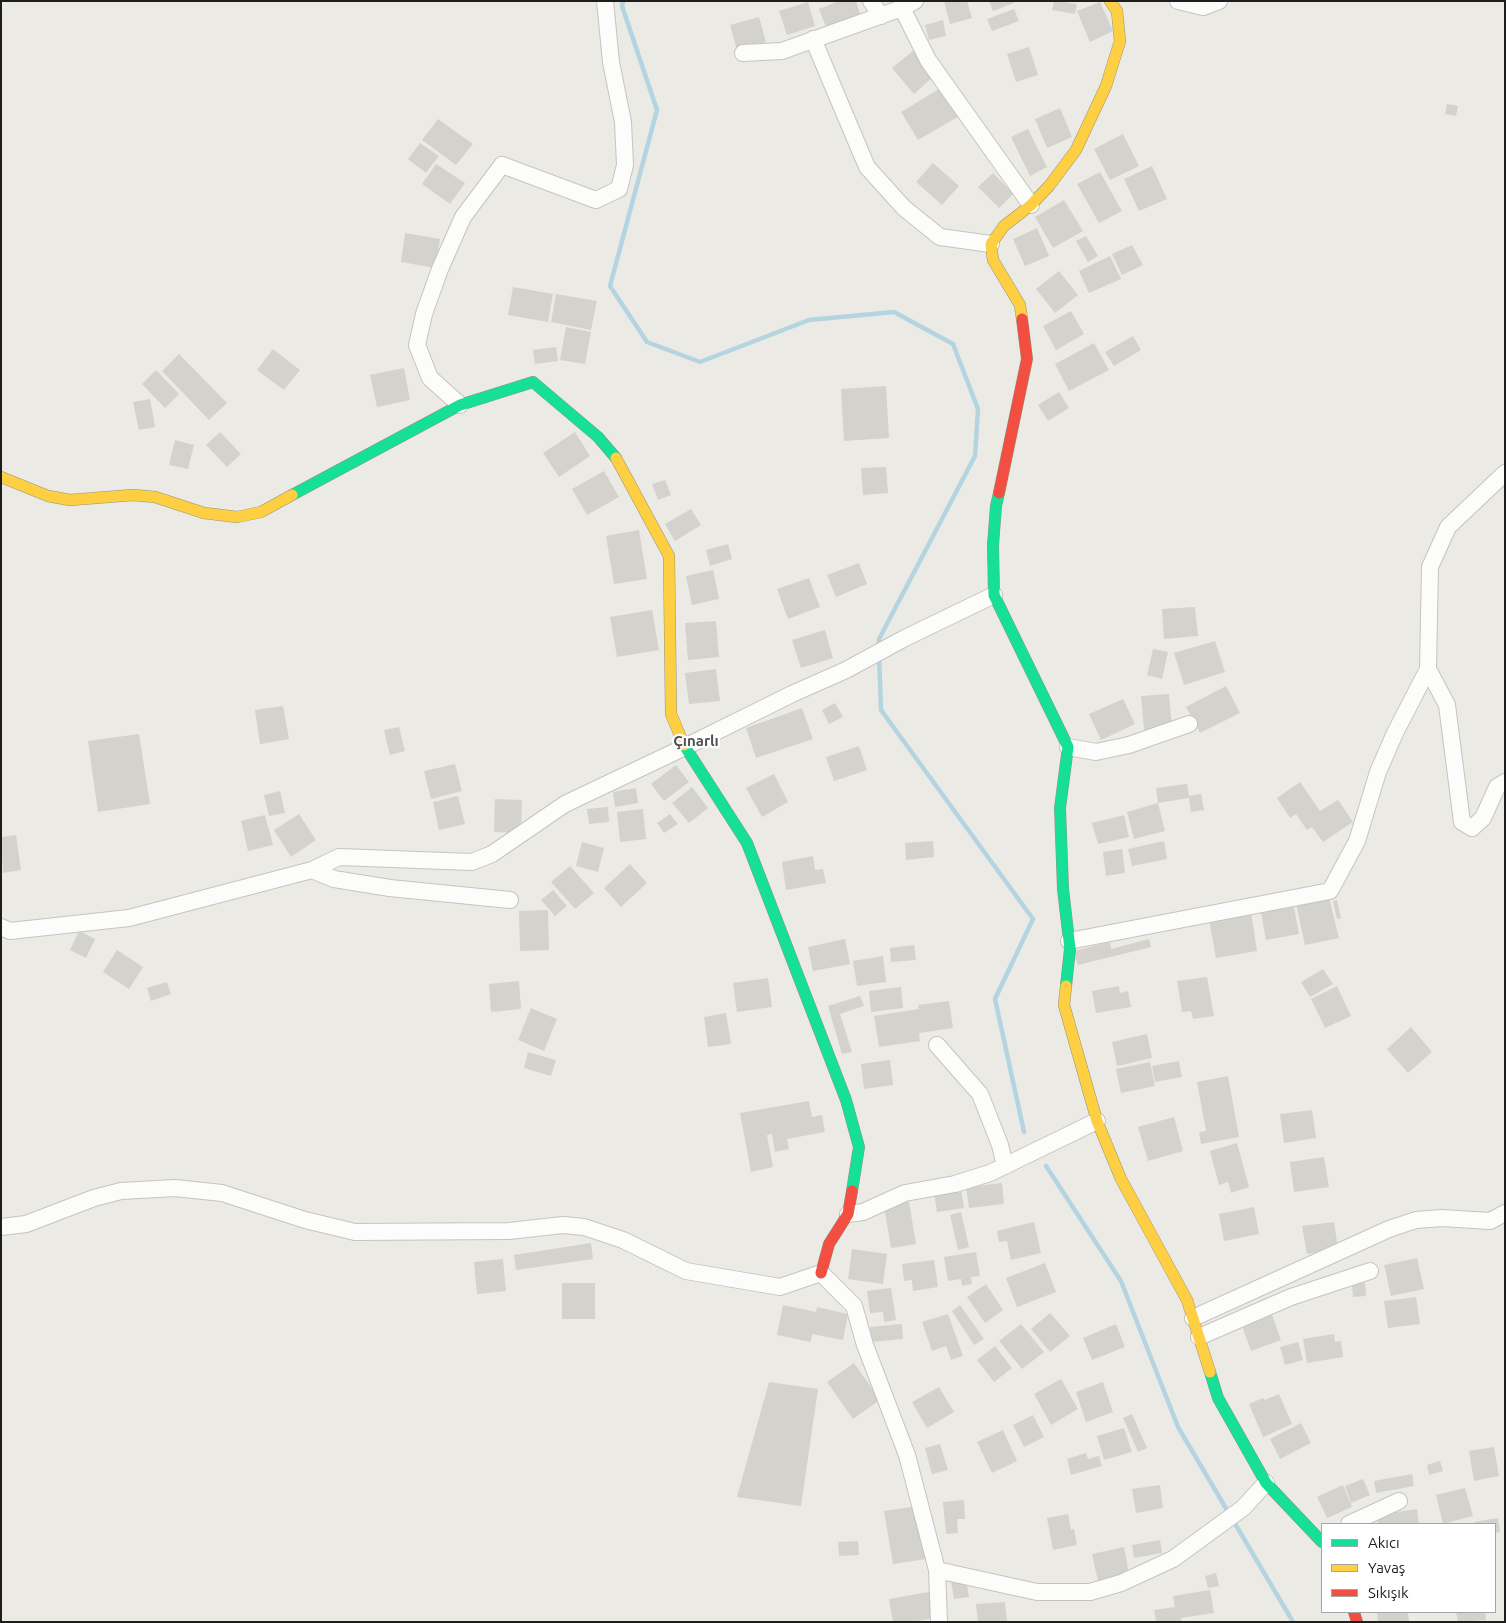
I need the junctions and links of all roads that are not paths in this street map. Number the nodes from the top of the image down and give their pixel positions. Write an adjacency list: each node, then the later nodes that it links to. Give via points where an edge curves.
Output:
1 (605, 1): 12 (street, via 611,62 623,122 625,165 619,189 596,200 502,165 463,217 440,269 416,345 430,378)
2 (871, 1): 7 (street)
3 (1110, 1): 10 (street, via 1117,11 1120,41 1106,86 1076,150)
4 (1178, 1): 5 (street, via 1203,7)
5 (1219, 1)
6 (909, 5): 7 (street); 10 (street, via 928,60)
7 (881, 16): 8 (street)
8 (814, 39): 9 (street, via 782,51); 11 (street, via 867,167 904,208 940,237)
9 (743, 54)
10 (1031, 205): 11 (street, via 1004,226)
11 (991, 244): 15 (street, via 993,260 1020,305 1027,358 996,506)
12 (460, 404): 14 (street, via 261,512 237,517 204,513 155,497 133,495 70,500 48,496); 18 (street, via 533,382 598,437 617,460 669,556 671,714)
13 (1505, 473): 16 (street, via 1448,527 1430,567)
14 (1, 477)
15 (994, 595): 18 (street); 19 (street)
16 (1428, 669): 20 (street, via 1447,705 1462,822 1472,828 1483,818 1497,787); 24 (street, via 1378,772 1357,841 1330,891)
17 (1189, 724): 19 (street, via 1129,745 1096,752)
18 (686, 747): 21 (street, via 565,804 492,854 472,862 339,857); 29 (street, via 748,843 846,1100 859,1146)
19 (1068, 747): 24 (street, via 1060,808)
20 (1505, 782)
21 (312, 870): 22 (street, via 334,879 371,885); 23 (street, via 129,918 10,931)
22 (510, 900)
23 (1, 927)
24 (1069, 941): 26 (street, via 1064,1005)
25 (937, 1045): 27 (street, via 980,1094)
26 (1097, 1121): 27 (street); 33 (street, via 1122,1179 1187,1300)
27 (1005, 1166): 29 (street, via 955,1184 905,1193 863,1212)
28 (1505, 1213): 33 (street, via 1490,1221 1416,1220 1389,1229)
29 (848, 1214): 32 (street, via 829,1244)
30 (1, 1227): 32 (street, via 26,1224 121,1191 175,1188 222,1193 305,1220 355,1232 584,1227 623,1240 686,1271 780,1287)
31 (1370, 1270): 34 (street, via 1291,1297)
32 (821, 1273): 39 (street, via 854,1306 907,1455)
33 (1193, 1318): 34 (street)
34 (1199, 1337): 35 (street, via 1218,1398)
35 (1266, 1483): 38 (street); 39 (street, via 1244,1508 1173,1559 1121,1583 1090,1592 1037,1592)
36 (1399, 1501): 37 (street)
37 (1351, 1523)
38 (1321, 1538)
39 (938, 1570): 40 (street)
40 (939, 1622)

